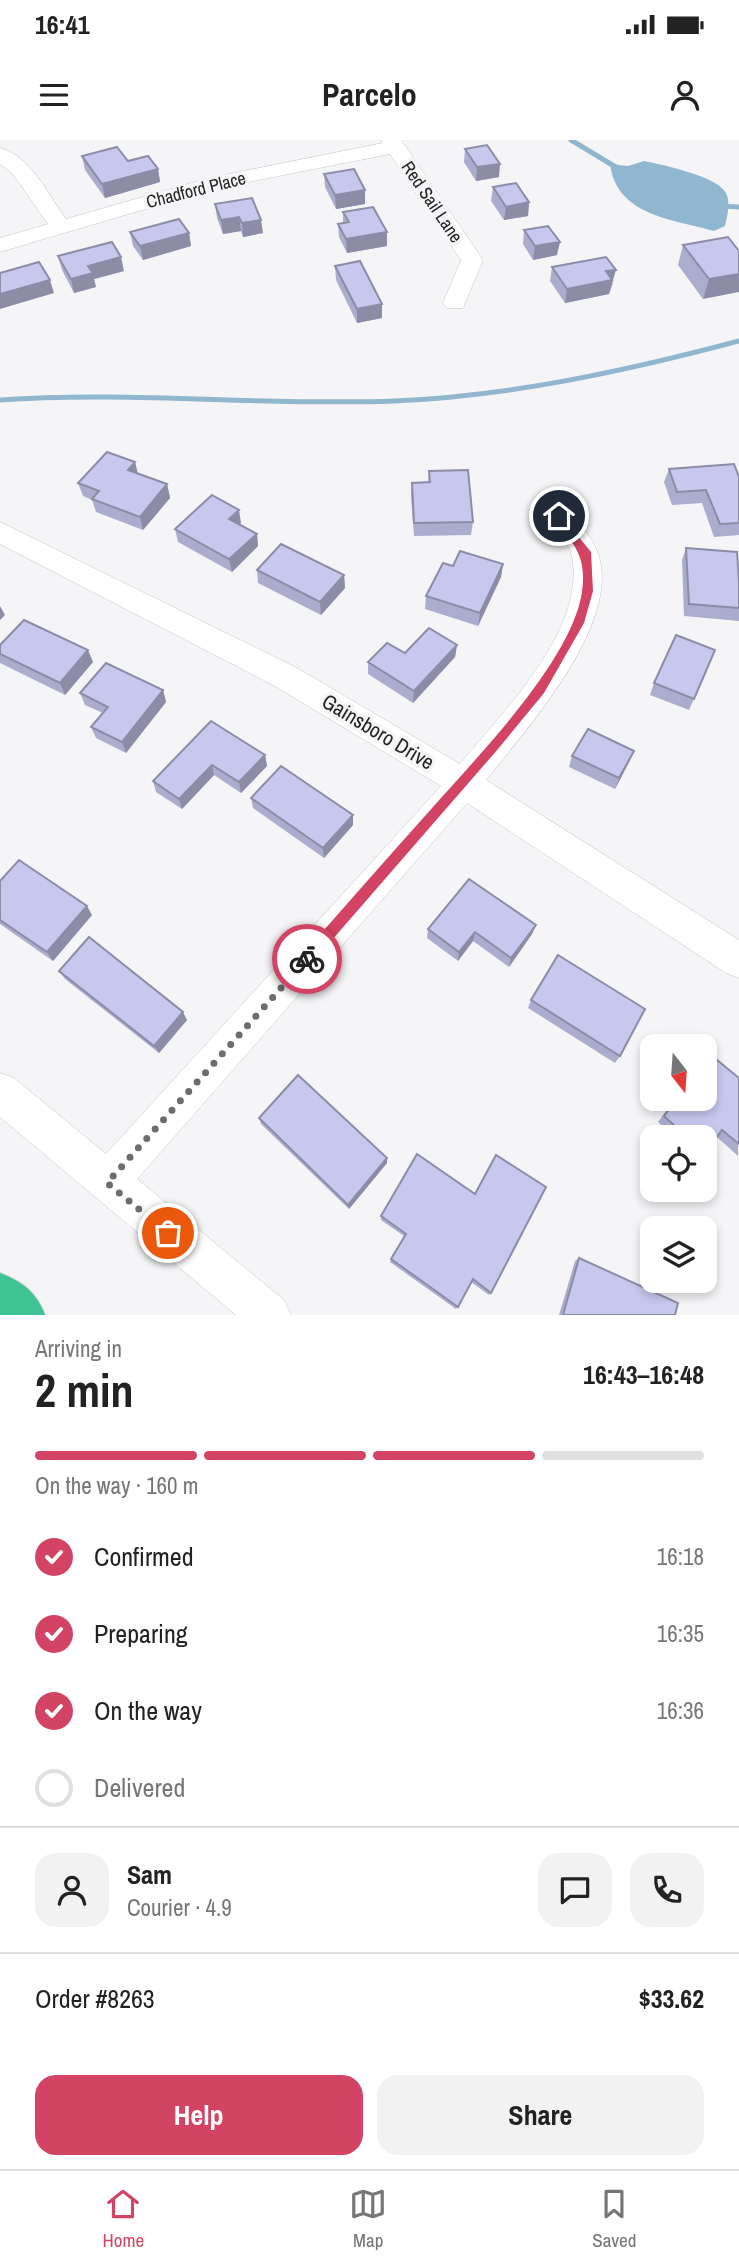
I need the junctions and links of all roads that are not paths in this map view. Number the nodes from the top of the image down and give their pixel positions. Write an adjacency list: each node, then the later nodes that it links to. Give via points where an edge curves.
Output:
1 (393, 143): 3 (street, Chadford Place, via 209,184); 5 (street, Red Sail Lane, via 472,260)
2 (0, 154): 3 (street, via 20,170)
3 (61, 227): 4 (street, Chadford Place)
4 (0, 245)
5 (455, 303)
6 (559, 516): 8 (street, via 586,552 587,591 580,620 540,689)
7 (0, 532): 8 (street, Gainsboro Drive, via 286,677)
8 (464, 783): 9 (street, Gainsboro Drive); 11 (street)
9 (739, 961)
10 (0, 1092): 11 (street)
11 (107, 1183): 14 (street)
12 (0, 1299): 13 (highway)
13 (19, 1315)
14 (269, 1315)

